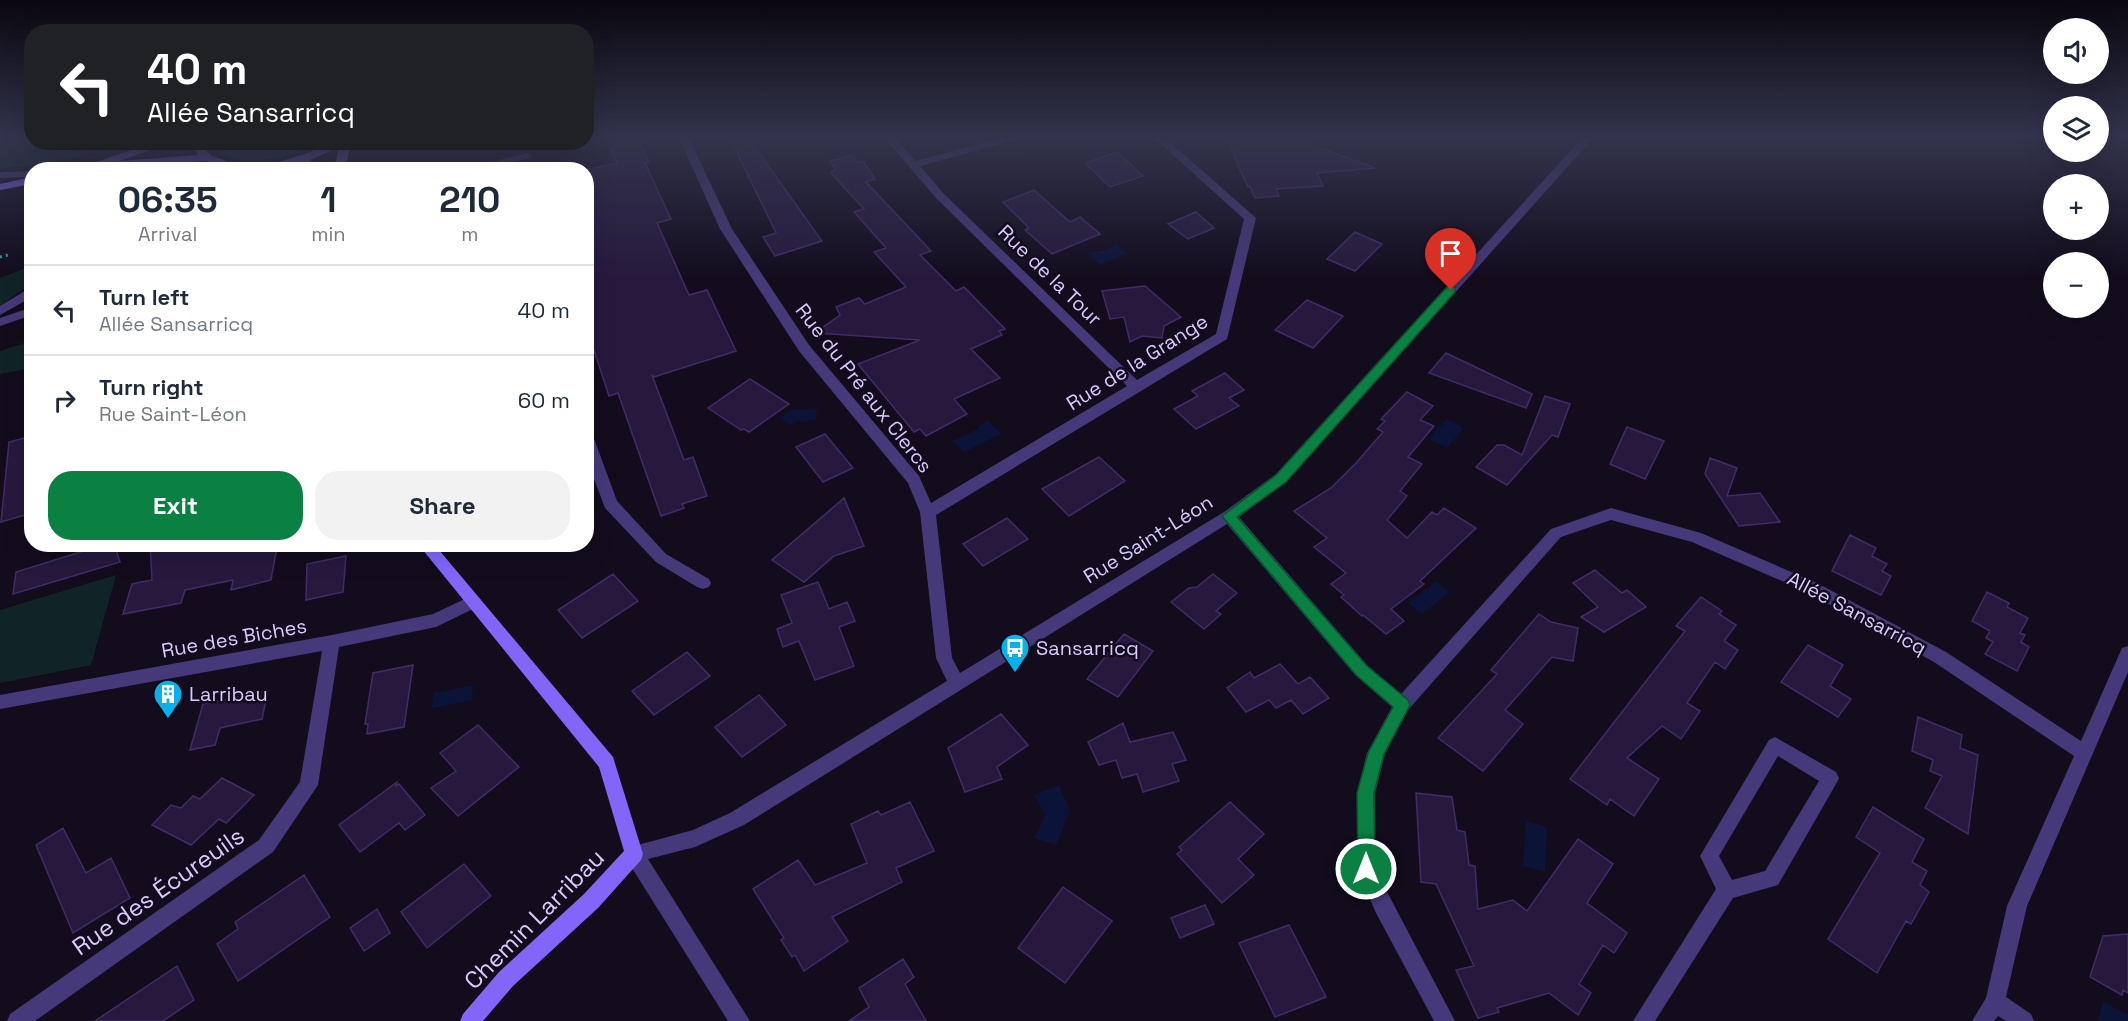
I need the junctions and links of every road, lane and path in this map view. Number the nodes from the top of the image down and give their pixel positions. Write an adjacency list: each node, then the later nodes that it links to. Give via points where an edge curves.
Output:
1 (15, 184): 6 (street)
2 (705, 184): 16 (street, Rue du Pré aux Clercs, via 726,229 804,348 914,480)
3 (929, 184): 14 (street, Rue de la Tour)
4 (1211, 184): 14 (street, Rue de la Grange, via 1250,218 1222,336)
5 (1547, 184): 17 (street, Rue Saint-Léon, via 1281,478)
6 (0, 187)
7 (8, 255): 8 (path)
8 (0, 257)
9 (24, 297): 10 (lane)
10 (0, 311)
11 (24, 314): 13 (lane)
12 (24, 320): 13 (lane)
13 (0, 324)
14 (1137, 388): 16 (street, Rue de la Grange)
15 (594, 459): 19 (street, via 610,504 661,558)
16 (928, 513): 23 (street, Rue du Pré aux Clercs, via 944,658)
17 (1228, 516): 23 (street, Rue Saint-Léon); 25 (street, via 1362,670)
18 (431, 552): 20 (street)
19 (703, 583)
20 (471, 602): 21 (street, Rue des Biches, via 436,620); 27 (street, via 607,763)
21 (332, 642): 24 (street, Rue des Biches); 30 (street, Rue des Écureuils, via 309,785 266,846)
22 (2128, 653): 26 (street)
23 (957, 683): 27 (street, Rue Saint-Léon, via 737,819 695,838)
24 (0, 702)
25 (1402, 705): 26 (street, Allée Sansarricq, via 1556,533 1611,514 1696,537 1811,586 1940,657); 33 (street, Allée Sansarricq, via 1376,753 1366,793 1366,869)
26 (2084, 753): 29 (street, via 2017,906)
27 (634, 854): 31 (street, Chemin Larribau, via 591,901 506,979); 32 (street)
28 (1727, 890): 28 (street, via 1771,879 1830,778 1775,745 1709,855); 34 (street)
29 (1995, 1002): 35 (street); 36 (street)
30 (17, 1021)
31 (470, 1021)
32 (741, 1021)
33 (1445, 1021)
34 (1643, 1021)
35 (1982, 1021)
36 (2024, 1021)

